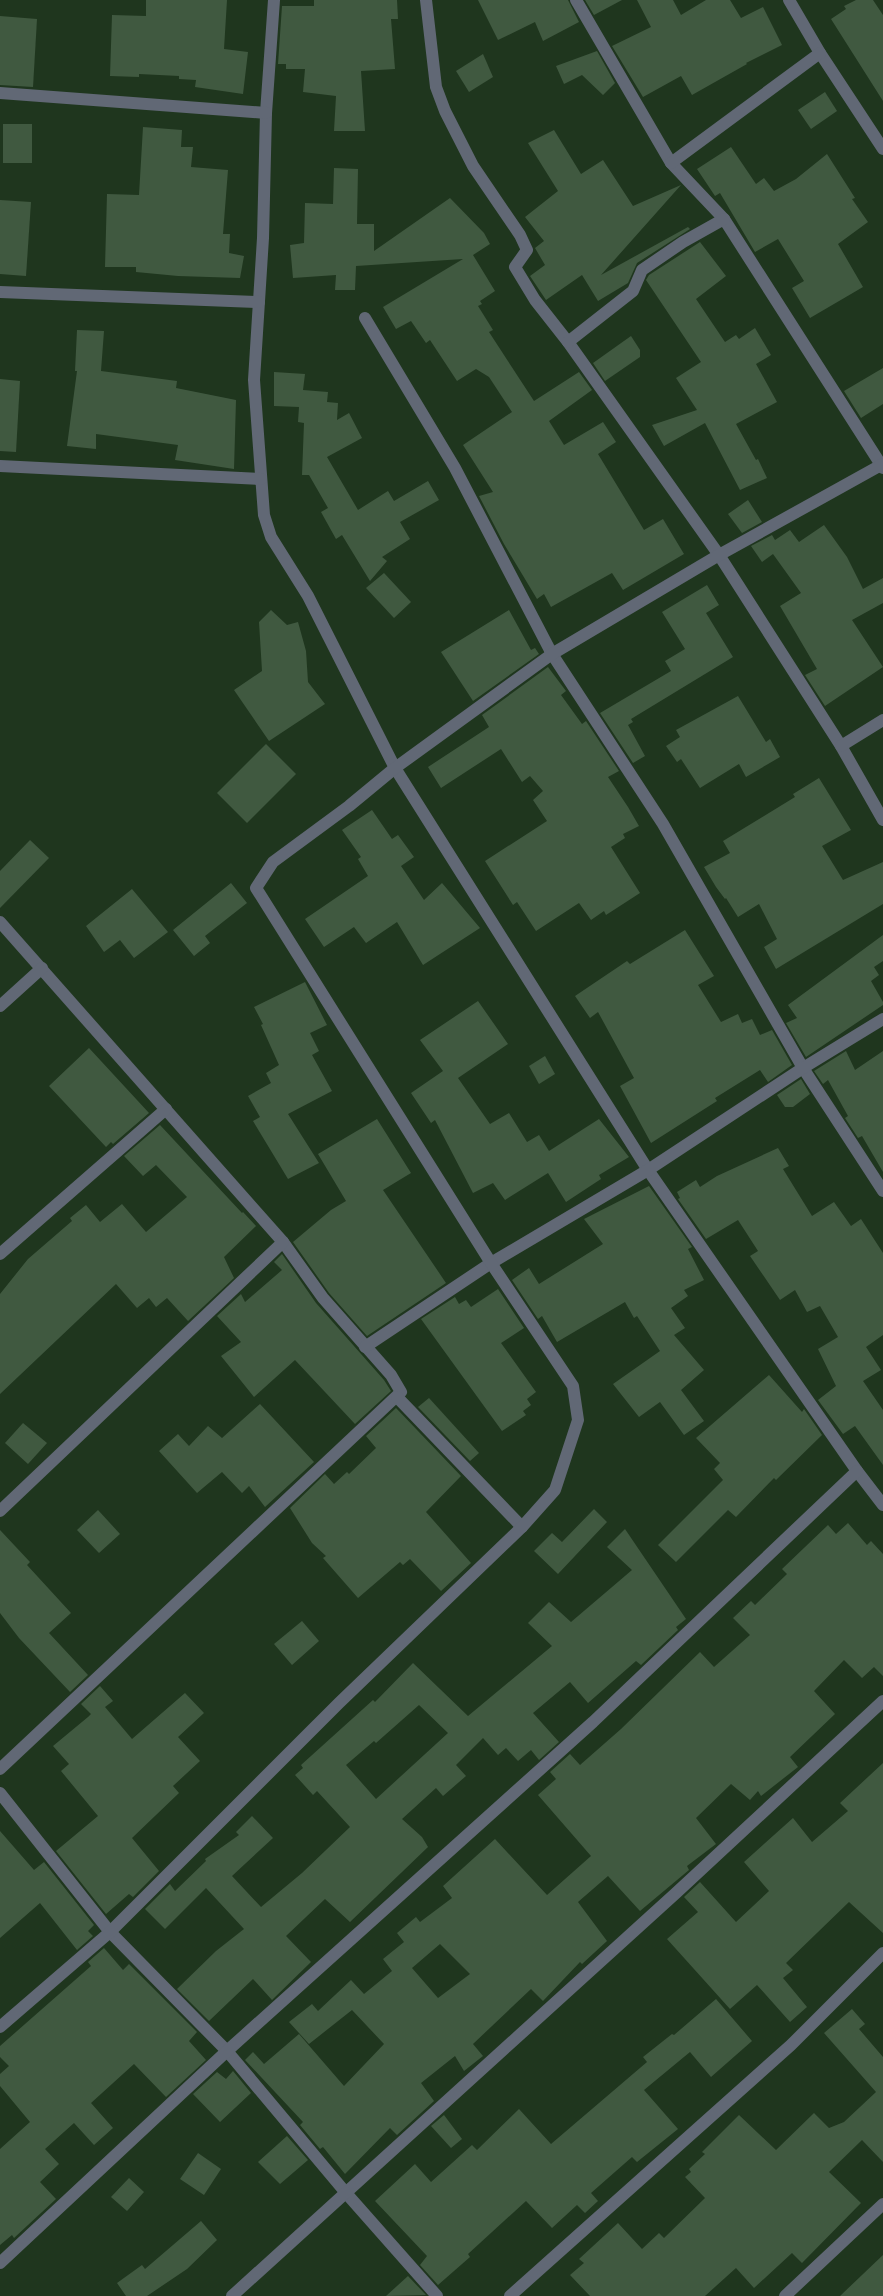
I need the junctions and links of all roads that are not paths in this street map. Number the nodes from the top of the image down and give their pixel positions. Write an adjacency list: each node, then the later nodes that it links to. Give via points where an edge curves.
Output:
1 (274, 0): 7 (street)
2 (426, 0): 14 (street, via 436,87 445,111 472,166 527,250 515,267 535,300)
3 (576, 0): 9 (street)
4 (789, 0): 5 (street)
5 (820, 53): 8 (street); 9 (street)
6 (0, 93): 7 (street)
7 (266, 113): 12 (street)
8 (883, 149)
9 (670, 163): 10 (street)
10 (724, 219): 14 (street, via 642,270 633,291); 16 (street)
11 (0, 292): 12 (street)
12 (259, 302): 17 (street, via 254,380)
13 (365, 318): 19 (street, via 455,468)
14 (568, 342): 18 (street)
15 (0, 466): 17 (street)
16 (882, 466): 18 (street)
17 (261, 479): 22 (street, via 264,515 271,537 308,596)
18 (719, 556): 19 (street); 21 (street)
19 (552, 654): 22 (street); 28 (street, via 663,824)
20 (883, 720): 21 (street)
21 (841, 746): 23 (street)
22 (395, 768): 30 (street); 34 (street, via 273,862 256,888)
23 (883, 820)
24 (0, 922): 25 (street)
25 (42, 968): 26 (street); 29 (street)
26 (0, 1006)
27 (883, 1019): 28 (street)
28 (803, 1068): 30 (street); 31 (street)
29 (166, 1109): 32 (street); 33 (street)
30 (648, 1170): 34 (street); 37 (street)
31 (883, 1191)
32 (283, 1242): 35 (street, via 323,1298); 39 (street)
33 (0, 1254)
34 (491, 1264): 35 (street); 40 (street, via 573,1386 578,1420 555,1490)
35 (365, 1347): 36 (street, via 391,1375 401,1392)
36 (397, 1397): 40 (street); 42 (street)
37 (857, 1471): 38 (street); 47 (street, via 593,1722)
38 (883, 1505)
39 (0, 1511)
40 (522, 1526): 44 (street)
41 (883, 1701): 48 (street)
42 (0, 1769)
43 (0, 1793): 44 (street)
44 (110, 1932): 46 (street); 47 (street)
45 (883, 1953): 53 (street, via 791,2045)
46 (0, 2027)
47 (227, 2051): 48 (street); 50 (street)
48 (346, 2193): 51 (street); 52 (street)
49 (883, 2204): 54 (street)
50 (0, 2263)
51 (232, 2296)
52 (438, 2296)
53 (510, 2296)
54 (785, 2296)

